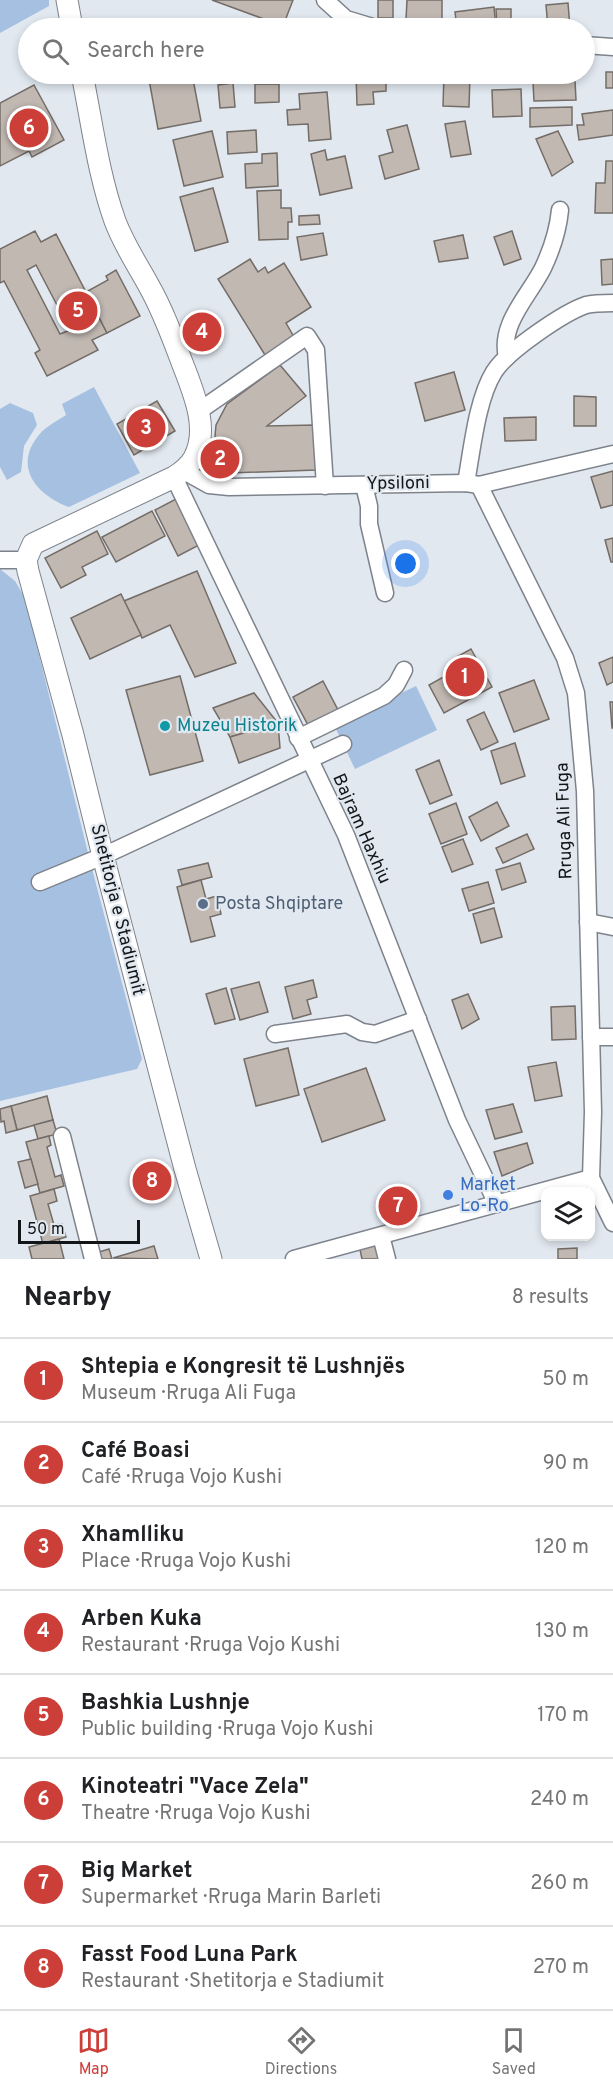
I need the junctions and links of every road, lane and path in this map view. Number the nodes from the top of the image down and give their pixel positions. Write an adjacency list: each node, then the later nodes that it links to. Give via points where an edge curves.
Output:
1 (67, 0): 3 (main road)
2 (325, 0): 4 (street)
3 (70, 18)
4 (345, 18)
5 (595, 46): 6 (street)
6 (613, 48)
7 (84, 84): 11 (main road, via 114,219 125,248 174,338)
8 (560, 210): 10 (street, via 551,250 508,331 504,346)
9 (613, 303): 10 (street, via 587,305 555,320)
10 (507, 357): 14 (street, via 494,371 483,396)
11 (199, 411): 13 (main road, via 199,444 194,459); 16 (street, via 307,336 316,350)
12 (613, 454): 14 (street, Ypsiloni)
13 (179, 474): 16 (street, Ypsiloni, via 209,485 229,487); 18 (main road, via 39,540); 21 (street, Bajram Haxhiu)
14 (472, 484): 15 (street, Ypsiloni); 26 (street, Rruga Ali Fuga, via 565,658 576,693 585,791)
15 (364, 485): 16 (street, Ypsiloni); 19 (street)
16 (325, 486)
17 (0, 560): 18 (street)
18 (27, 560): 24 (main road, Shetitorja e Stadiumit)
19 (385, 593)
20 (404, 670): 21 (street, via 384,696)
21 (298, 738): 23 (street, Bajram Haxhiu)
22 (343, 744): 23 (street)
23 (309, 760): 24 (street); 28 (street, Bajram Haxhiu, via 345,835)
24 (102, 856): 25 (street); 38 (main road, Shetitorja e Stadiumit)
25 (40, 882)
26 (588, 922): 27 (street); 30 (street, Rruga Ali Fuga)
27 (613, 927)
28 (418, 1019): 29 (street, via 375,1034 347,1024); 34 (street, Bajram Haxhiu, via 457,1120)
29 (275, 1034)
30 (591, 1037): 31 (street); 33 (street, Rruga Ali Fuga)
31 (613, 1037)
32 (62, 1136): 37 (street)
33 (591, 1178): 34 (street); 35 (street)
34 (497, 1204): 36 (street)
35 (613, 1223)
36 (381, 1236): 39 (street); 40 (street)
37 (93, 1259)
38 (211, 1259)
39 (294, 1259)
40 (387, 1259)

